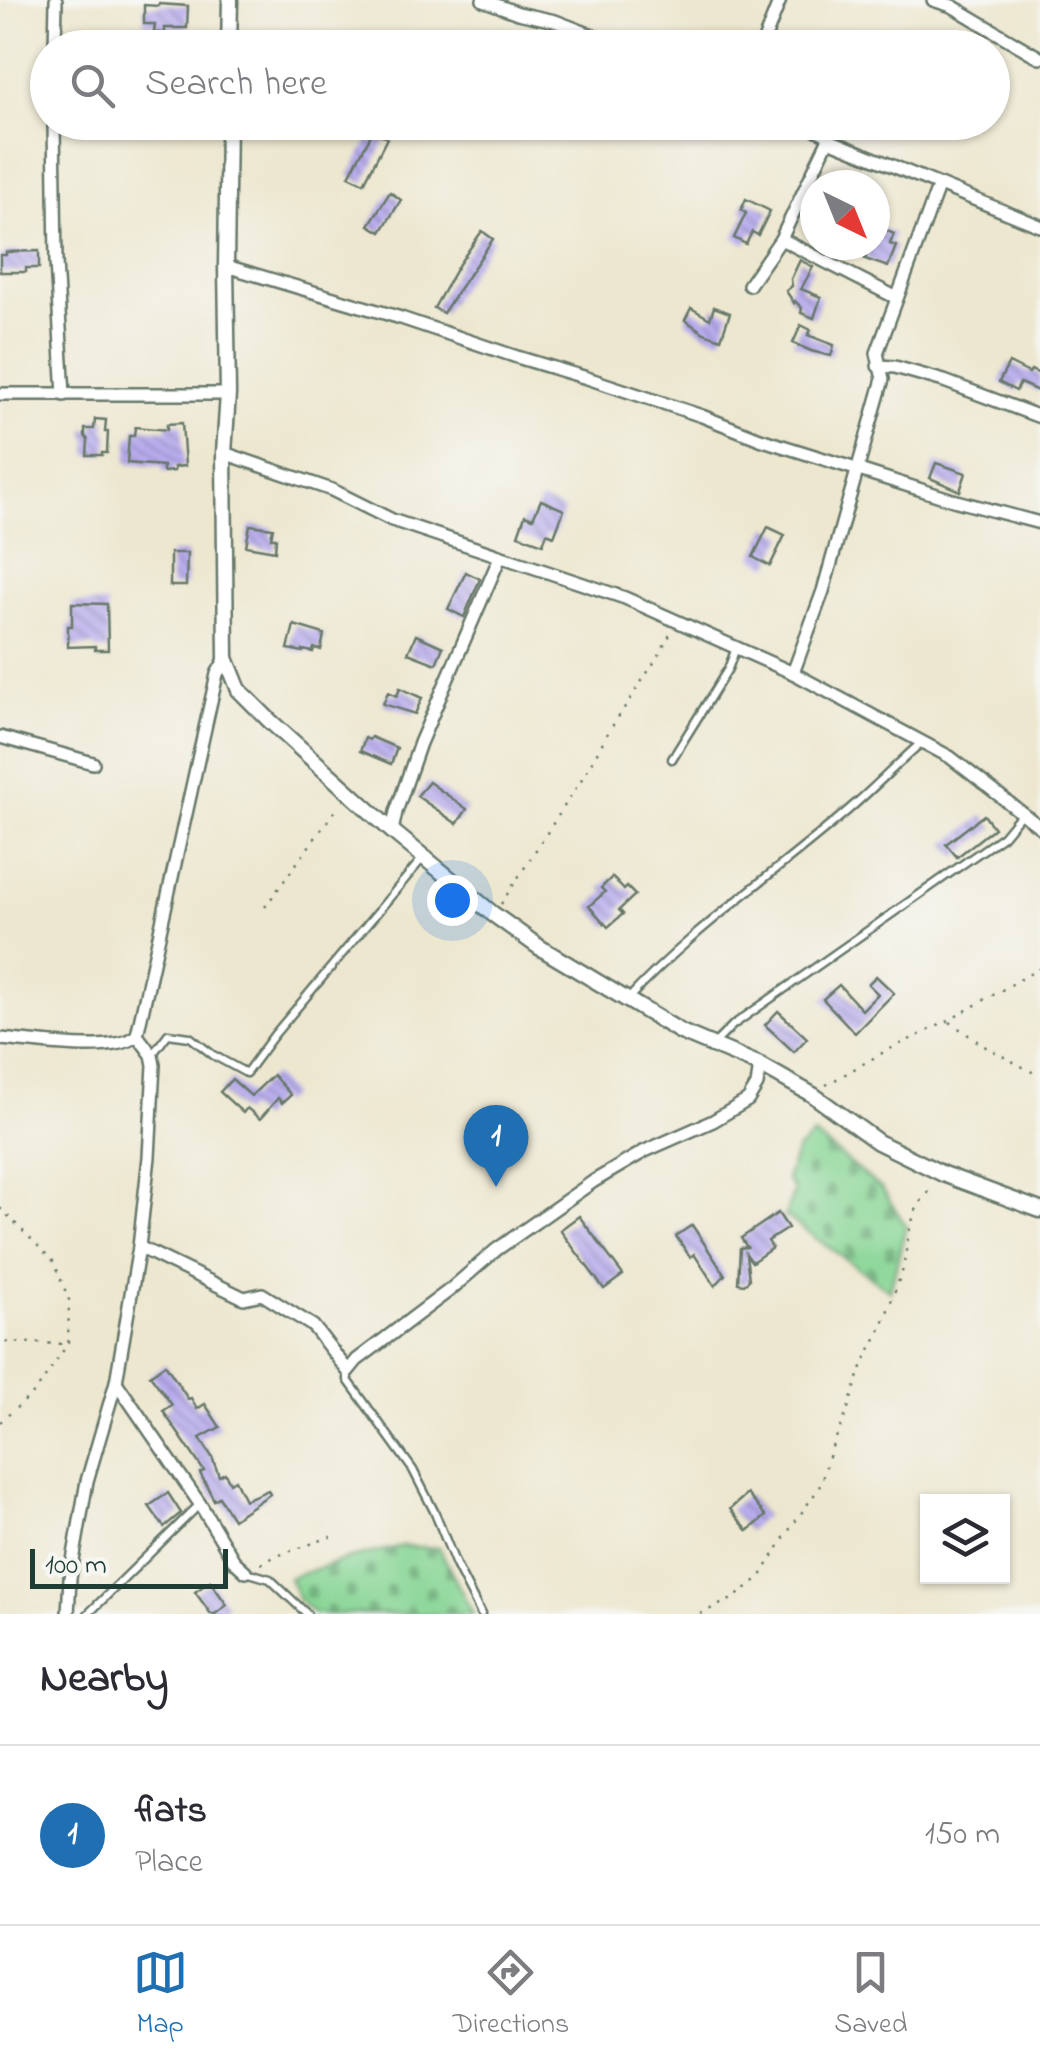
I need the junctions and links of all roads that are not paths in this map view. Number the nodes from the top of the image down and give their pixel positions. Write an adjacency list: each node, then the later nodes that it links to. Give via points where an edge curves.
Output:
1 (56, 0): 6 (street)
2 (230, 0): 7 (street)
3 (482, 0): 8 (street)
4 (780, 0): 9 (street)
5 (933, 0): 10 (street)
6 (55, 30)
7 (229, 30)
8 (578, 30)
9 (768, 30)
10 (993, 30)
11 (1010, 40): 12 (street)
12 (1040, 58)
13 (54, 140): 25 (street)
14 (228, 140): 19 (street)
15 (829, 140): 16 (street); 18 (street)
16 (938, 187): 17 (street); 21 (street)
17 (1040, 226)
18 (782, 239): 20 (street); 21 (street)
19 (226, 266): 24 (street); 28 (street)
20 (750, 285)
21 (897, 298): 22 (street)
22 (878, 366): 26 (street, via 944,381); 28 (street, via 883,379)
23 (0, 394): 25 (street)
24 (228, 394): 25 (street); 27 (street)
25 (64, 395)
26 (1040, 416)
27 (224, 453): 30 (street); 32 (street)
28 (859, 470): 29 (street); 33 (street)
29 (1040, 523)
30 (500, 556): 31 (street, via 625,598); 40 (street, via 420,743)
31 (737, 647): 33 (street); 36 (lane)
32 (226, 658): 40 (street, via 239,690); 43 (street, via 217,674)
33 (794, 673): 35 (street)
34 (0, 737): 37 (street)
35 (922, 742): 38 (street); 42 (lane)
36 (672, 760)
37 (93, 763)
38 (1023, 812): 39 (street); 45 (lane, via 1004,836 733,1024)
39 (1040, 827)
40 (392, 831): 41 (street)
41 (423, 858): 42 (street, via 539,947); 46 (lane, via 246,1073 190,1037 168,1034)
42 (626, 1001): 45 (street)
43 (137, 1035): 44 (street, via 105,1047); 46 (street)
44 (0, 1038)
45 (712, 1046): 47 (street)
46 (152, 1055): 49 (street)
47 (760, 1065): 48 (street, via 878,1142); 50 (street, via 748,1100 594,1180)
48 (1040, 1210)
49 (138, 1247): 50 (street, via 244,1298 262,1294 313,1326); 51 (street)
50 (348, 1371): 57 (lane, via 413,1470)
51 (116, 1382): 52 (street); 54 (street, via 87,1480)
52 (200, 1504): 53 (street); 55 (lane)
53 (246, 1572): 56 (lane, via 270,1579)
54 (68, 1614)
55 (88, 1614)
56 (307, 1614)
57 (481, 1614)

